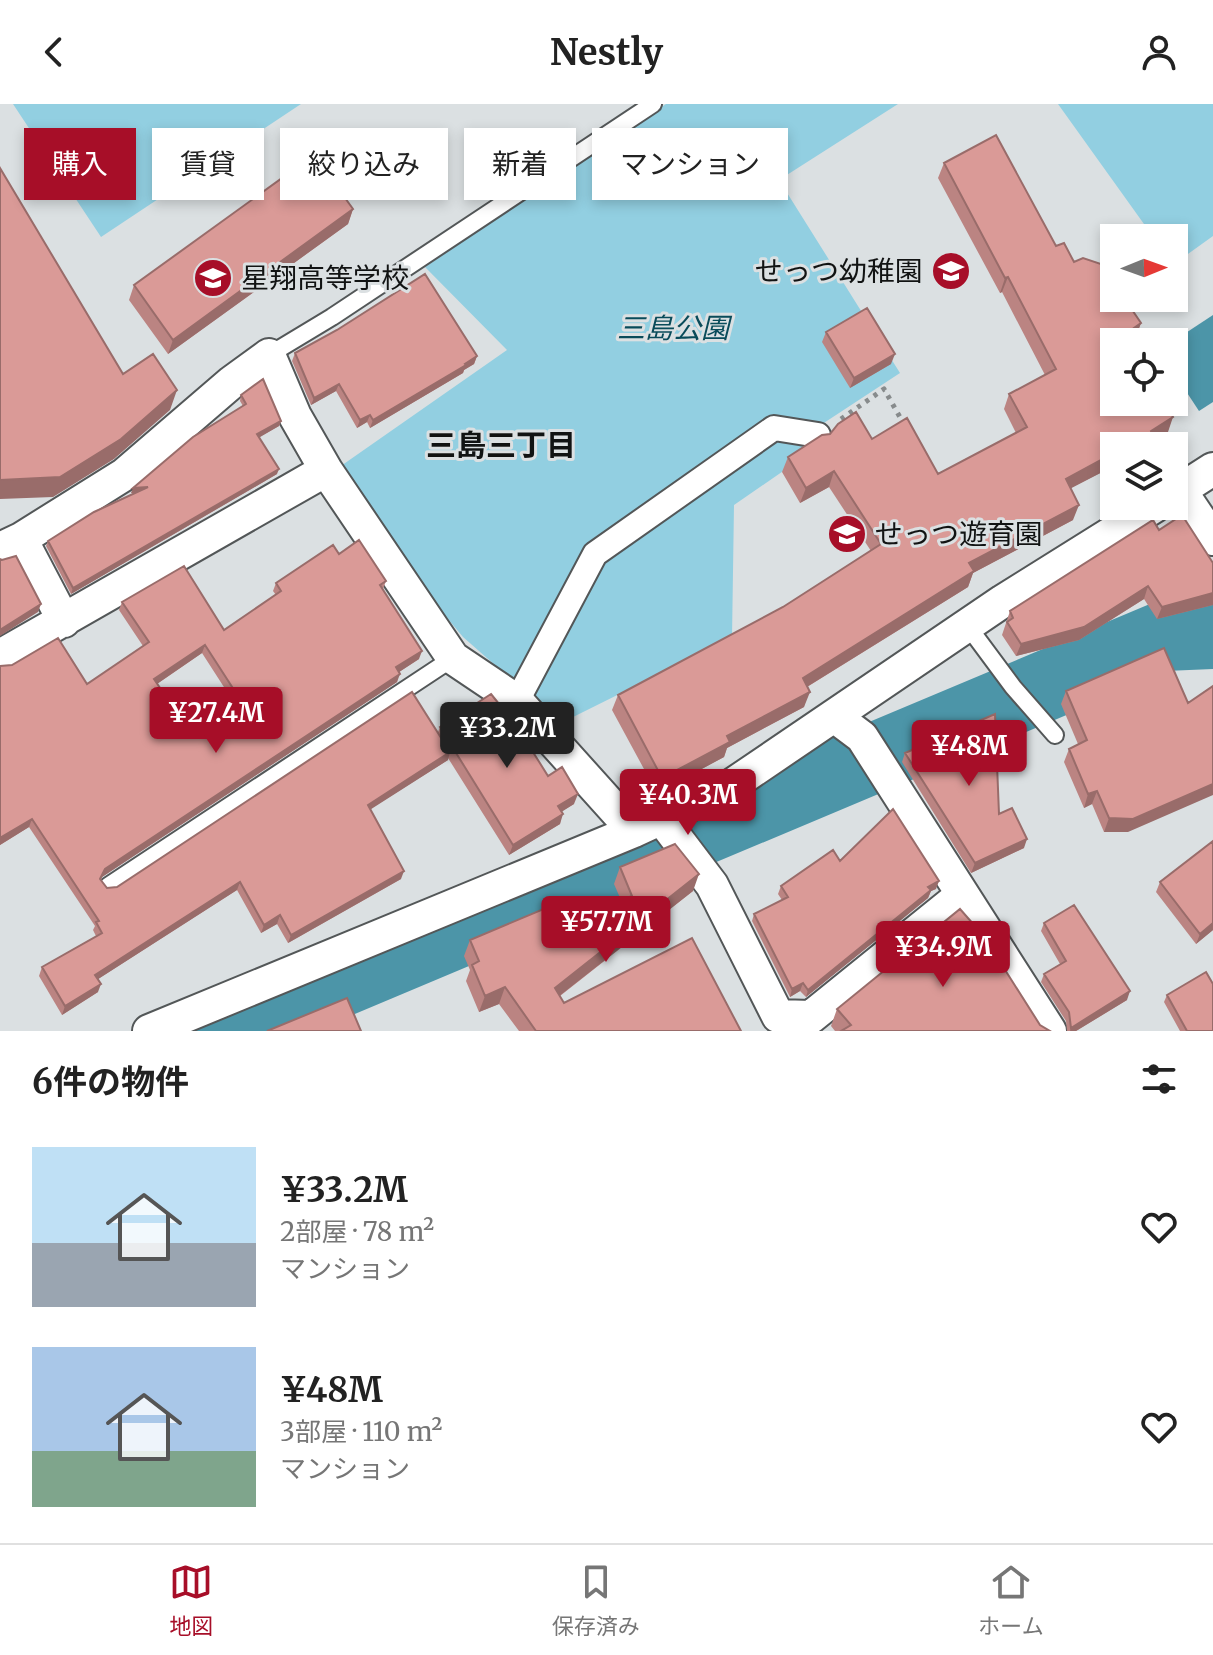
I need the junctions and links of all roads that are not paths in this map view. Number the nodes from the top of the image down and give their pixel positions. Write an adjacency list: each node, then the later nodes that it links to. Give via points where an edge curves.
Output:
1 (653, 104): 2 (lane)
2 (269, 355): 5 (street); 10 (street, via 125,474)
3 (818, 435): 15 (street, via 774,428 595,554)
4 (1213, 469): 6 (street)
5 (326, 470): 11 (street); 14 (street)
6 (1188, 485)
7 (1188, 515): 9 (street)
8 (1134, 520): 12 (street)
9 (1213, 539)
10 (10, 544): 11 (street)
11 (64, 621): 13 (street)
12 (967, 625): 16 (street); 17 (lane)
13 (0, 656)
14 (453, 658): 15 (street); 19 (lane)
15 (517, 701): 18 (street)
16 (834, 716): 18 (street); 20 (street, via 862,737)
17 (1055, 735)
18 (663, 832): 20 (street, via 712,885 778,1016 811,1017); 21 (street)
19 (108, 886)
20 (962, 895): 22 (street)
21 (149, 1031)
22 (1050, 1031)

